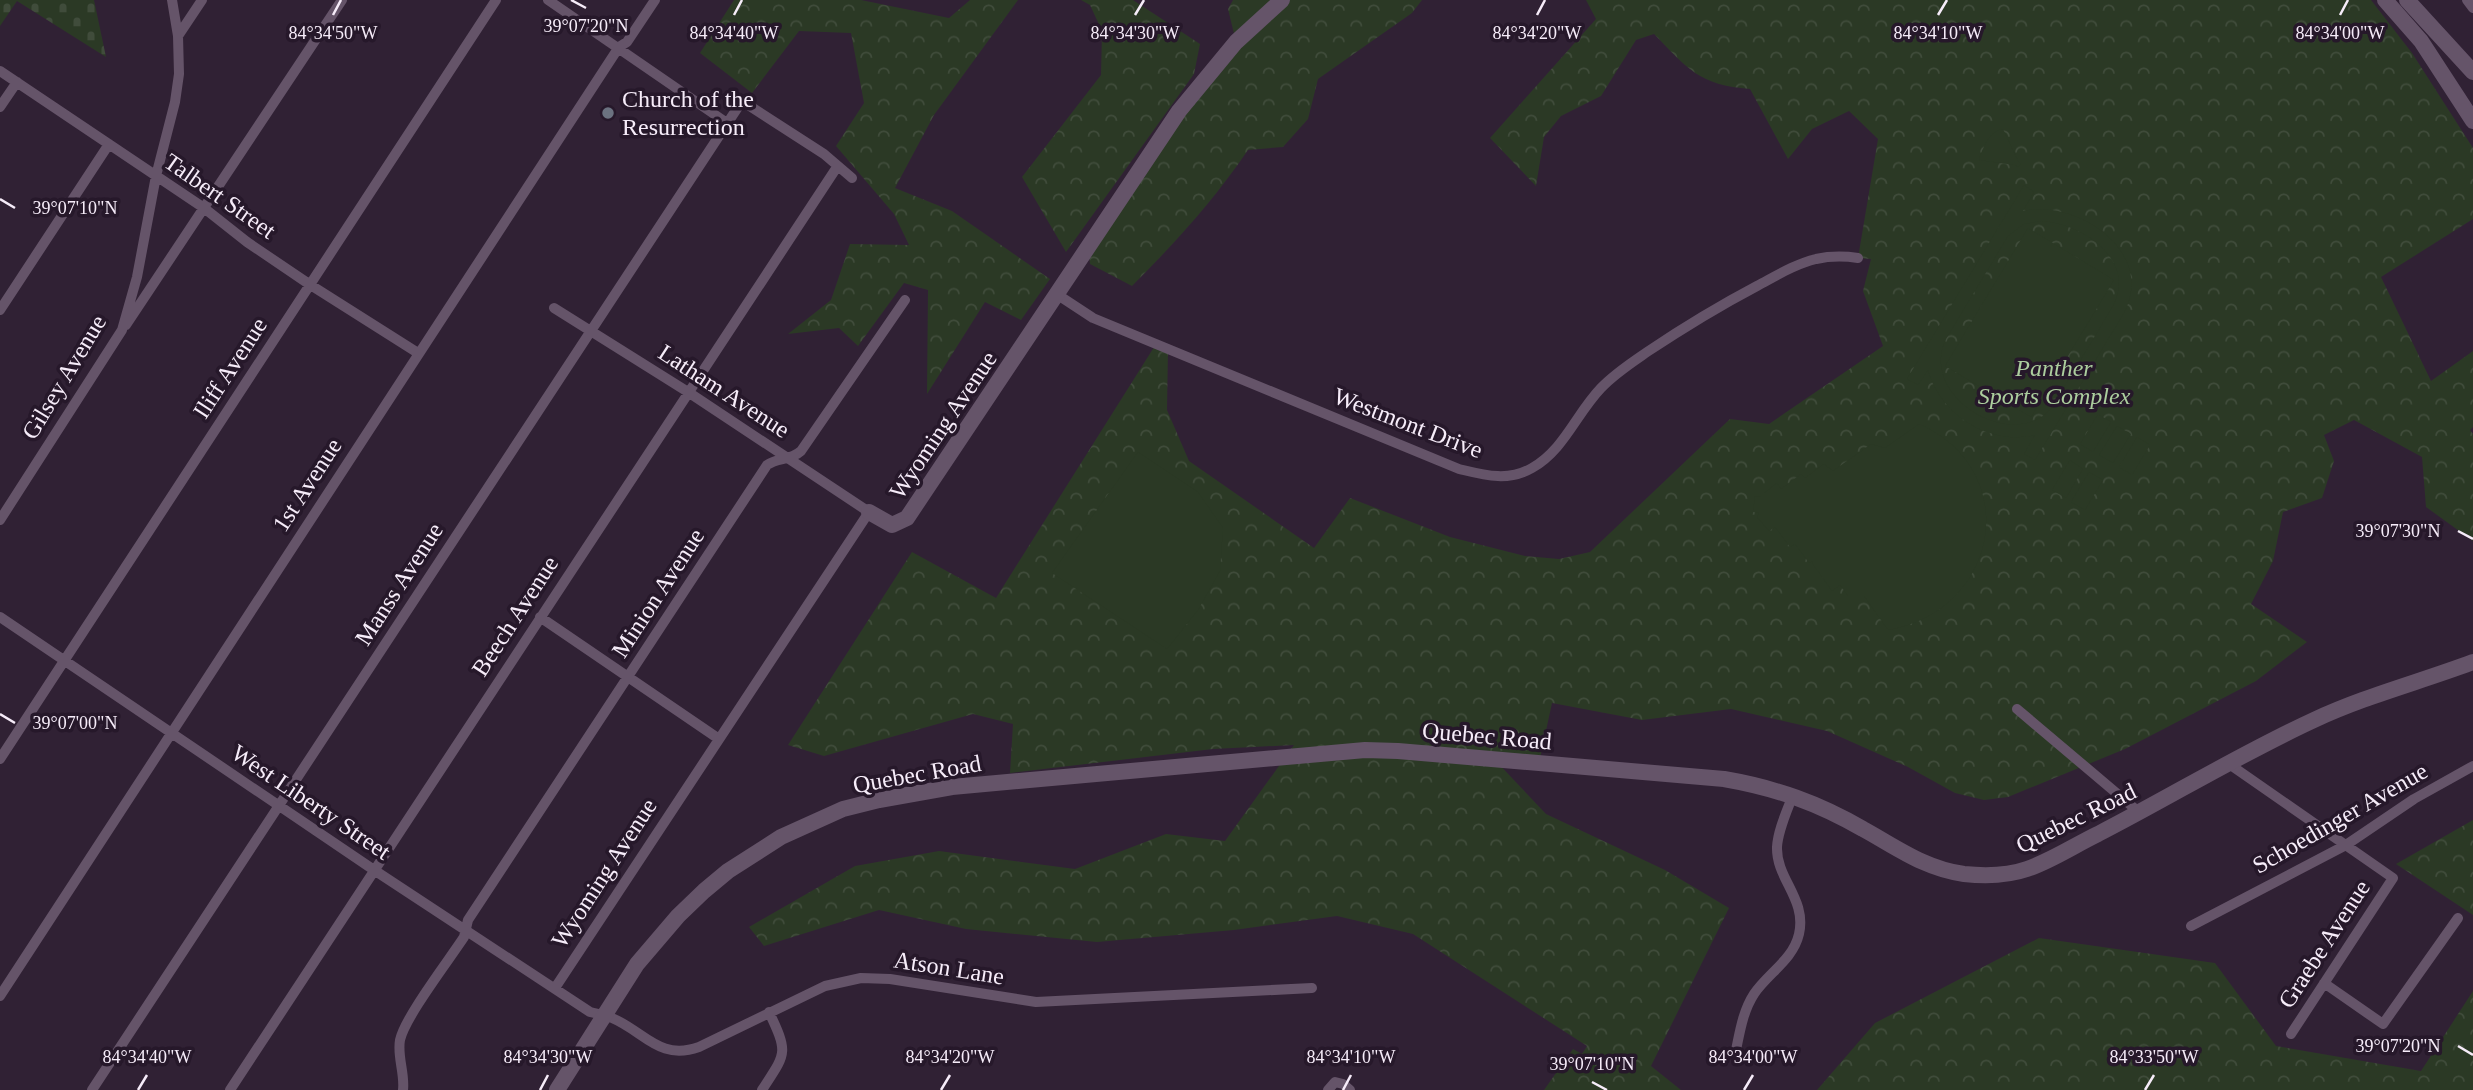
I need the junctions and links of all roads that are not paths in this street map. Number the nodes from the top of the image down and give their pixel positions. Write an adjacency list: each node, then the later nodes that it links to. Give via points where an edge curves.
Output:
1 (172, 0): 12 (street, Gilsey Avenue)
2 (202, 0): 12 (street)
3 (342, 0): 24 (street)
4 (496, 0): 26 (street, Iliff Avenue)
5 (548, 0): 13 (street)
6 (655, 0): 13 (street, 1st Avenue)
7 (1282, 0): 27 (street, Wyoming Avenue, via 1236,42 1179,111)
8 (2385, 0): 18 (street, via 2421,41)
9 (2407, 0): 15 (street)
10 (2467, 0): 11 (street)
11 (2473, 8)
12 (178, 36): 22 (street, Gilsey Avenue, via 175,102)
13 (619, 47): 19 (street); 33 (street, 1st Avenue)
14 (0, 71): 16 (street, Talbert Street)
15 (2473, 72)
16 (17, 82): 17 (street); 20 (street, Talbert Street)
17 (0, 107)
18 (2473, 121)
19 (727, 123): 21 (street, Manss Avenue, via 742,101); 31 (street, Manss Avenue)
20 (109, 144): 22 (street, Talbert Street); 30 (street)
21 (837, 167): 23 (street); 34 (street, Beech Avenue)
22 (156, 176): 24 (street, Talbert Street); 32 (street, Gilsey Avenue)
23 (852, 178)
24 (204, 208): 26 (street, Talbert Street); 32 (street)
25 (1858, 258): 27 (street, Westmont Drive, via 1816,259 1789,269 1683,328 1602,386 1544,460 1525,472 1499,477 1459,468 1168,350 1093,318)
26 (309, 284): 33 (street, Talbert Street); 40 (street, Iliff Avenue)
27 (1058, 295): 36 (street, Wyoming Avenue, via 907,519 892,525)
28 (905, 300): 35 (street, Minion Avenue, via 801,452)
29 (554, 308): 31 (street, Latham Avenue)
30 (0, 310)
31 (590, 329): 34 (street, Latham Avenue); 50 (street, Manss Avenue)
32 (122, 330): 37 (street, Gilsey Avenue)
33 (418, 353): 44 (street, 1st Avenue)
34 (688, 392): 35 (street, Latham Avenue); 39 (street, Beech Avenue)
35 (788, 459): 36 (street, Latham Avenue); 42 (street, Minion Avenue, via 766,466)
36 (869, 512): 45 (street, Wyoming Avenue)
37 (0, 520)
38 (0, 617): 40 (street, West Liberty Street)
39 (540, 618): 42 (street); 53 (street, Beech Avenue)
40 (65, 661): 44 (street, West Liberty Street); 46 (street, Iliff Avenue)
41 (2473, 662): 47 (street, Quebec Road, via 2327,714)
42 (628, 677): 45 (street); 56 (street, Minion Avenue)
43 (2017, 709): 51 (street)
44 (170, 733): 50 (street, West Liberty Street); 60 (street, 1st Avenue)
45 (719, 739): 58 (street, Wyoming Avenue)
46 (0, 759)
47 (2229, 764): 51 (street, Quebec Road); 52 (street)
48 (2473, 766): 52 (street, Schoedinger Avenue)
49 (1793, 795): 51 (street, Quebec Road, via 1922,863 1978,875 2028,869); 62 (street, Quebec Road, via 1724,779 1365,750 915,792 814,821 729,871 656,939); 64 (street, via 1777,845 1782,872 1799,906 1799,935 1790,954 1748,1005)
50 (278, 805): 53 (street, West Liberty Street); 65 (street, Manss Avenue)
51 (2140, 813)
52 (2346, 845): 55 (street, Schoedinger Avenue); 57 (street, Graebe Avenue, via 2393,878)
53 (374, 870): 56 (street, West Liberty Street); 66 (street, Beech Avenue)
54 (2458, 918): 57 (street, via 2383,1024)
55 (2191, 926)
56 (464, 930): 58 (street, West Liberty Street); 67 (street, Minion Avenue, via 464,937 403,1029 399,1044)
57 (2324, 983): 63 (street, Graebe Avenue)
58 (555, 988): 62 (street, West Liberty Street)
59 (1312, 988): 61 (street, Atson Lane, via 1036,1002 861,978 825,986)
60 (0, 996)
61 (769, 1012): 62 (street, Atson Lane, via 681,1052 663,1049); 69 (street, via 784,1050)
62 (603, 1016): 68 (street, Quebec Road)
63 (2291, 1034)
64 (1736, 1050)
65 (92, 1090)
66 (230, 1090)
67 (403, 1090)
68 (557, 1090)
69 (762, 1090)
70 (1328, 1090): 71 (street, via 1335,1082)
71 (1350, 1090)

